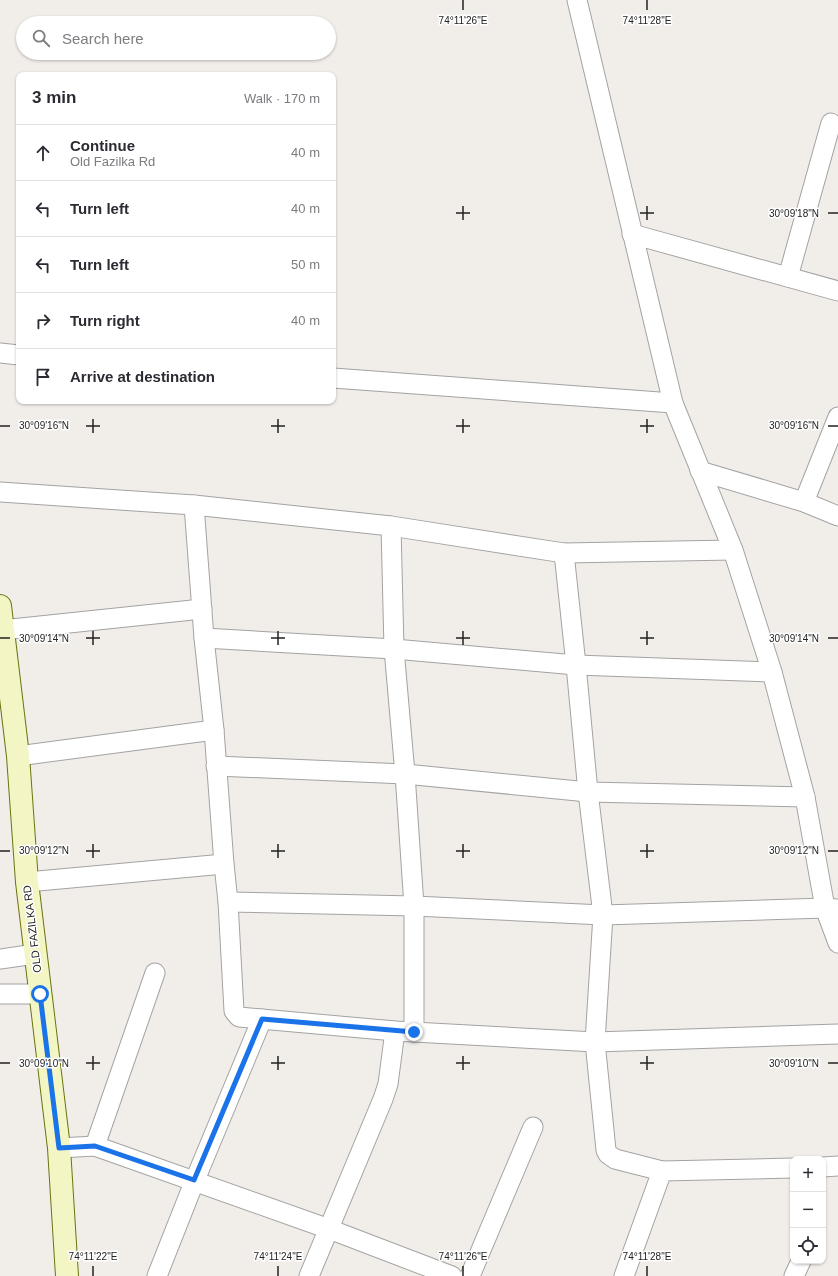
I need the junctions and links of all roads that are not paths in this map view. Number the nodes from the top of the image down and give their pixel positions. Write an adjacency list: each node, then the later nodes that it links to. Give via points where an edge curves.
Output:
1 (577, 0): 3 (street)
2 (831, 123): 4 (street)
3 (632, 234): 4 (street); 9 (street)
4 (788, 277): 5 (street)
5 (838, 291)
6 (0, 353): 7 (street)
7 (16, 355)
8 (336, 378): 9 (street)
9 (673, 403): 11 (street)
10 (838, 416): 13 (street)
11 (700, 471): 13 (street); 17 (street)
12 (0, 492): 14 (street)
13 (804, 502): 15 (street)
14 (194, 505): 16 (street); 20 (street)
15 (838, 516)
16 (391, 526): 18 (street); 23 (street)
17 (733, 550): 18 (street); 25 (street)
18 (564, 553): 24 (street)
19 (0, 606): 21 (main road, OLD FAZILKA RD)
20 (202, 609): 21 (street); 22 (street)
21 (2, 630): 26 (main road, OLD FAZILKA RD)
22 (204, 638): 23 (street); 27 (street)
23 (394, 649): 24 (street); 30 (street)
24 (576, 665): 25 (street); 31 (street)
25 (772, 672): 32 (street)
26 (5, 699): 28 (main road, OLD FAZILKA RD)
27 (214, 730): 28 (street); 29 (street)
28 (18, 756): 34 (main road, OLD FAZILKA RD)
29 (216, 766): 30 (street); 33 (street)
30 (405, 774): 31 (street); 36 (street)
31 (588, 792): 32 (street); 38 (street)
32 (805, 797): 37 (street)
33 (224, 864): 34 (street); 35 (street)
34 (27, 882): 40 (main road, OLD FAZILKA RD)
35 (228, 902): 36 (street); 45 (street, via 234,1011 239,1017)
36 (414, 906): 38 (street); 47 (street)
37 (832, 909): 38 (street); 39 (street)
38 (603, 915): 49 (street)
39 (838, 943)
40 (35, 954): 41 (street); 44 (main road, OLD FAZILKA RD)
41 (0, 959)
42 (155, 973): 51 (street)
43 (0, 994): 44 (street)
44 (40, 994): 52 (main road, OLD FAZILKA RD)
45 (262, 1019): 46 (street); 57 (street)
46 (395, 1031): 47 (street); 58 (street, via 388,1084 383,1099)
47 (414, 1032): 49 (street)
48 (838, 1034): 49 (street)
49 (595, 1042): 56 (street, via 608,1154 615,1159)
50 (533, 1127): 64 (street)
51 (95, 1146): 52 (street); 57 (street)
52 (59, 1148): 60 (main road, OLD FAZILKA RD)
53 (838, 1166): 54 (street)
54 (826, 1167)
55 (790, 1168): 56 (street)
56 (662, 1171): 65 (street)
57 (194, 1180): 58 (street); 61 (street)
58 (328, 1228): 62 (street); 63 (street)
59 (799, 1264): 66 (street)
60 (68, 1276)
61 (157, 1276)
62 (309, 1276)
63 (452, 1276)
64 (470, 1276)
65 (624, 1276)
66 (794, 1276)

